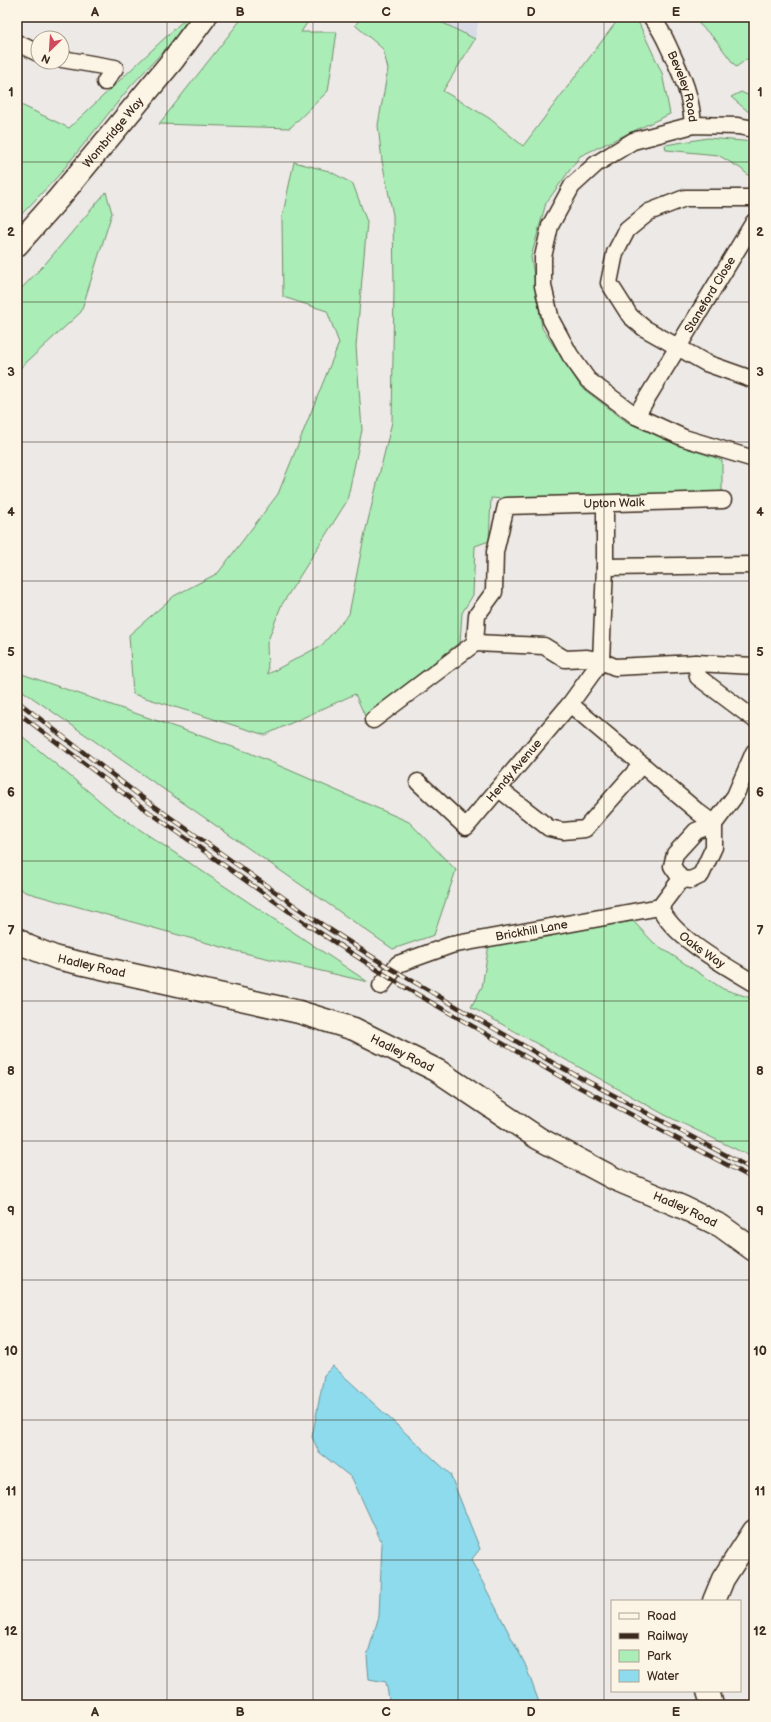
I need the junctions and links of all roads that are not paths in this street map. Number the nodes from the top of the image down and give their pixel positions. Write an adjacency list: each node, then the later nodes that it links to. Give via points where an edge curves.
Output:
1 (204, 17): 11 (street, Wombridge Way, via 173,60)
2 (651, 17): 7 (street, Beveley Road, via 658,26 686,84 692,109)
3 (17, 44): 4 (street)
4 (30, 50)
5 (70, 60): 6 (street, via 115,68)
6 (106, 82)
7 (692, 125): 8 (street, Beveley Road); 14 (street, via 633,141 596,164 572,186 550,226 543,257 543,286 551,320 570,355 588,380)
8 (754, 129)
9 (754, 198): 12 (street, via 685,198 649,212 627,230 615,253 609,283 630,316 644,328)
10 (754, 222): 12 (street, Staneford Close)
11 (17, 245)
12 (678, 347): 13 (street, via 706,363); 14 (street, Staneford Close)
13 (754, 380)
14 (636, 416): 15 (street, via 684,438)
15 (754, 459)
16 (723, 500): 17 (street, Upton Walk)
17 (605, 504): 19 (street); 20 (street, Upton Walk, via 506,506 495,552 494,592 477,615)
18 (754, 565): 19 (street)
19 (605, 567): 21 (street)
20 (475, 643): 21 (street, via 544,646 565,659 587,658); 26 (street)
21 (600, 661): 22 (street, via 615,667); 24 (street, Hendy Avenue)
22 (696, 663): 23 (street); 25 (street, via 698,677)
23 (754, 666)
24 (570, 704): 28 (street); 30 (street, Hendy Avenue)
25 (754, 719)
26 (373, 720)
27 (754, 752): 31 (street, via 734,796)
28 (642, 764): 30 (street, via 585,829 563,831 549,828); 31 (street)
29 (418, 782): 30 (street, Hendy Avenue, via 466,828)
30 (499, 789)
31 (714, 824): 32 (street, via 714,847 701,875 691,880); 32 (street, via 696,831 675,854 672,866)
32 (681, 879): 33 (street)
33 (660, 907): 35 (street, Oaks Way, via 664,917 698,948); 36 (street, Brickhill Lane, via 451,945 398,964)
34 (17, 939): 37 (street, Hadley Road, via 27,946 57,958 299,1012 354,1029 438,1071 538,1138 615,1179 682,1206 721,1226)
35 (754, 983)
36 (381, 986)
37 (754, 1250)
38 (754, 1531): 39 (street, via 722,1579)
39 (714, 1600)
40 (708, 1692): 41 (street)
41 (712, 1705)

